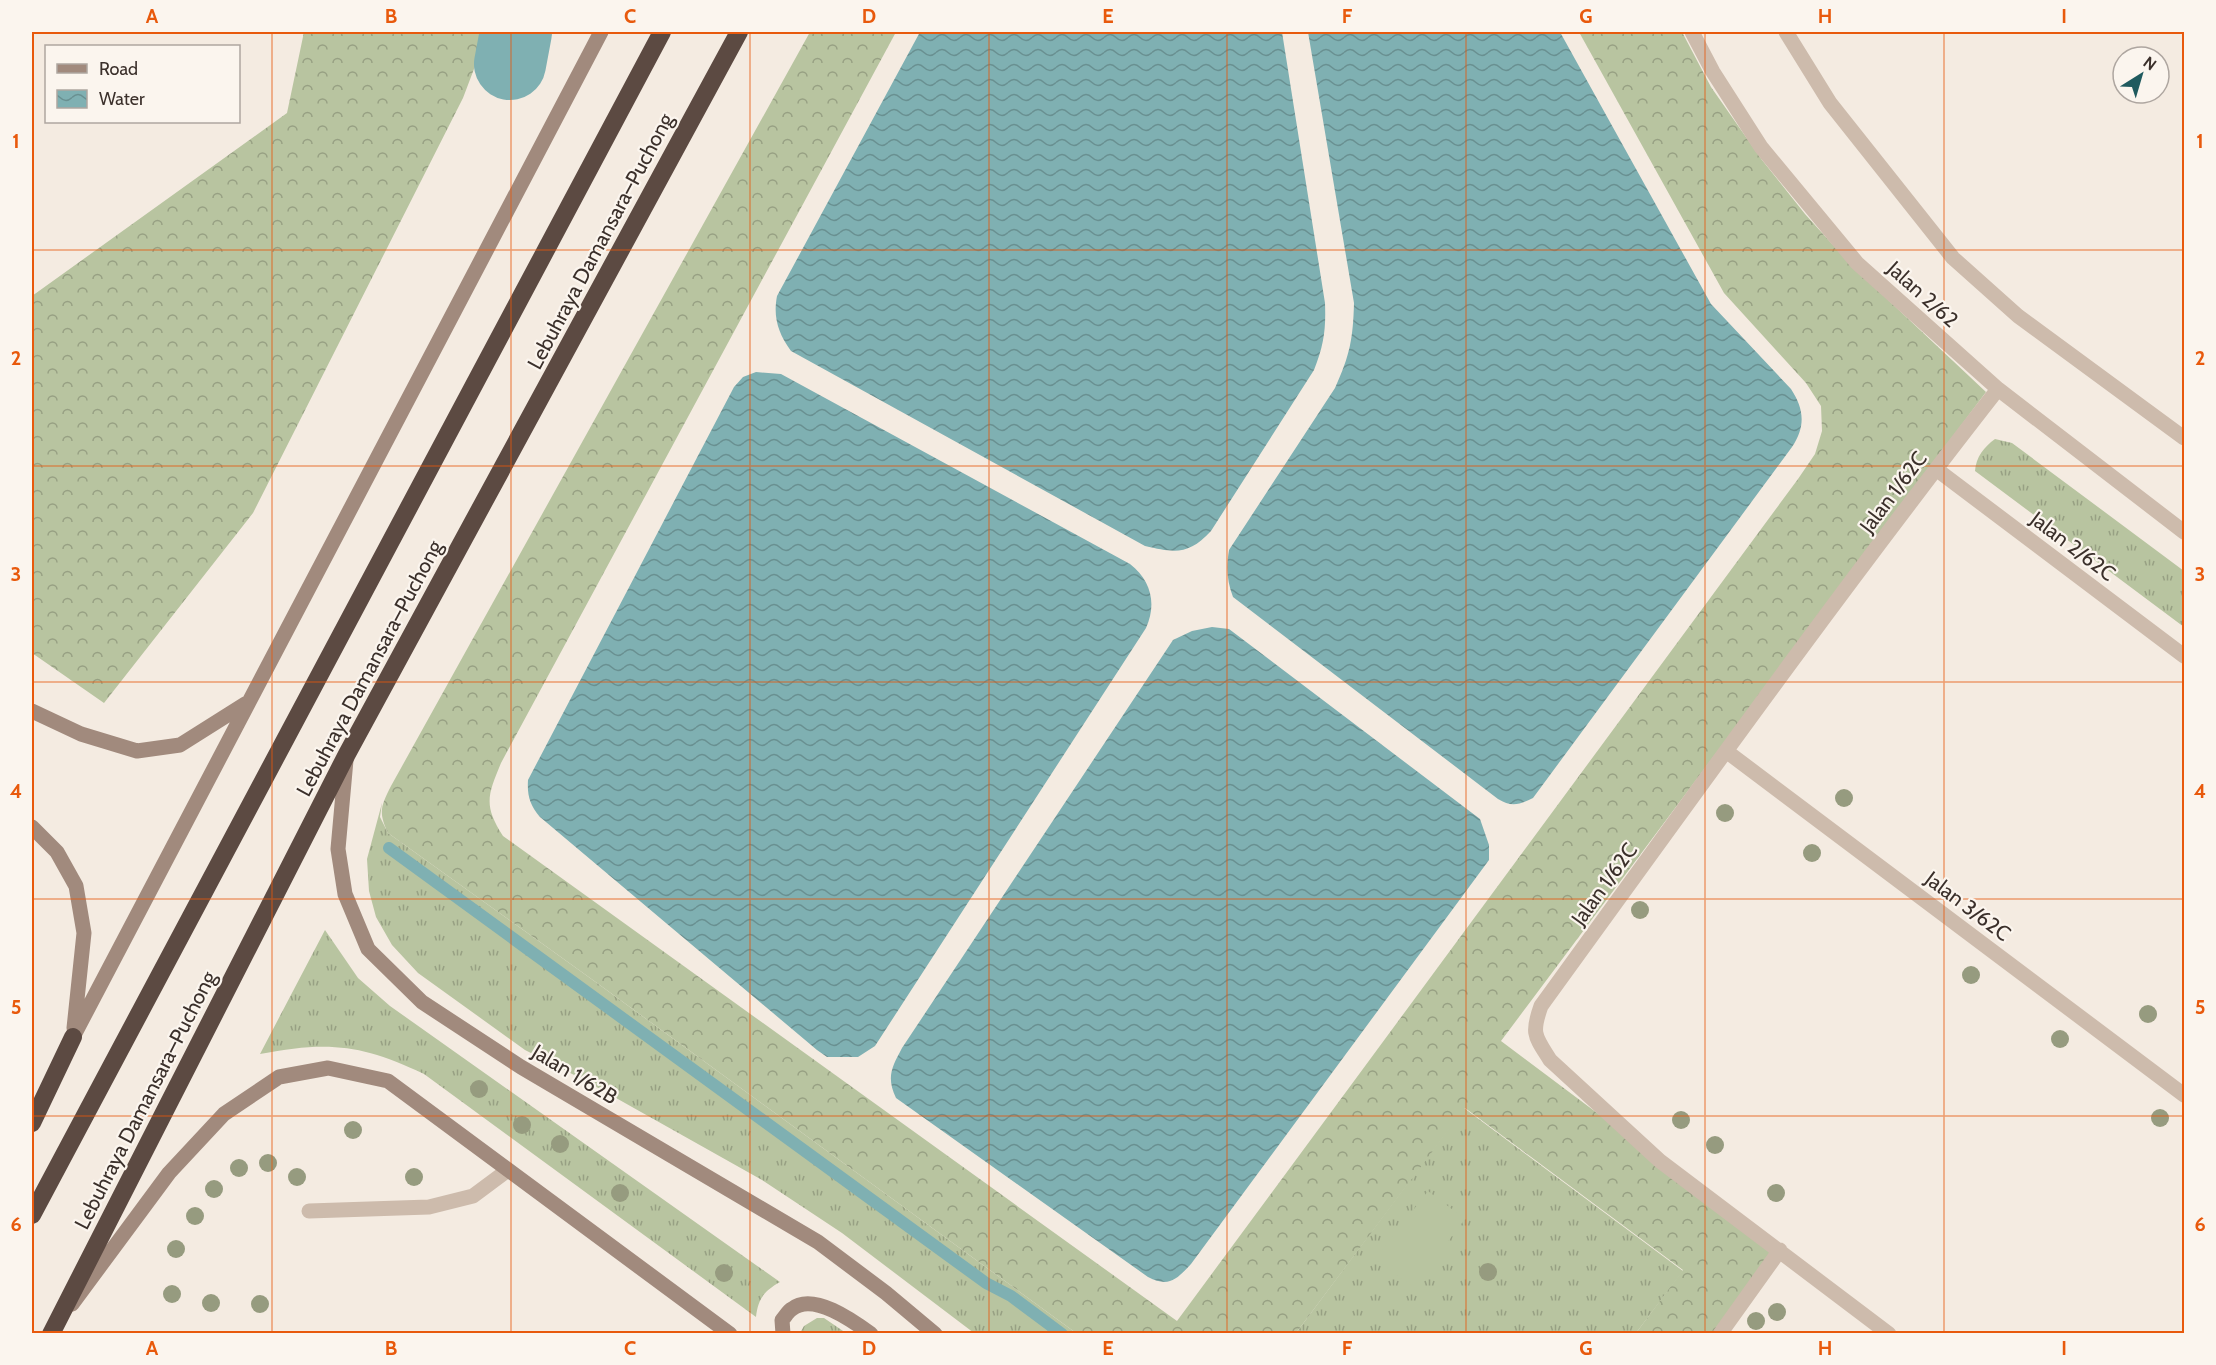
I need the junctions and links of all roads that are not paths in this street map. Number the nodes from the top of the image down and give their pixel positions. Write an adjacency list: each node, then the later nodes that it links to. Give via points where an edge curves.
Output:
1 (600, 32): 11 (main road)
2 (662, 32): 21 (highway)
3 (739, 32): 14 (highway, Lebuhraya Damansara–Puchong)
4 (1692, 32): 6 (street, Jalan 2/62, via 1761,147 1812,211 1857,263)
5 (1786, 32): 7 (street, via 1830,103 1953,258 2018,316)
6 (1998, 389): 8 (street, Jalan 1/62C); 9 (street, Jalan 2/62)
7 (2184, 438)
8 (1936, 469): 10 (street, Jalan 2/62C); 13 (street, Jalan 1/62C)
9 (2184, 532)
10 (2184, 656)
11 (247, 703): 12 (main road, via 180,745 137,751 81,734); 16 (main road)
12 (32, 711)
13 (1726, 751): 17 (street, Jalan 3/62C); 22 (street, Jalan 1/62C, via 1541,1006 1534,1025 1550,1060 1660,1161)
14 (347, 754): 23 (highway, Lebuhraya Damansara–Puchong); 27 (main road, Jalan 1/62B, via 338,849 345,894 368,949 422,1002 521,1067 818,1242)
15 (32, 827): 16 (main road, via 57,852 76,886 84,933)
16 (73, 1037): 18 (highway)
17 (2184, 1095)
18 (32, 1122)
19 (508, 1170): 20 (street, via 474,1196 429,1208); 23 (main road, via 388,1081 328,1068 279,1077 224,1114 169,1173); 24 (main road)
20 (309, 1211)
21 (32, 1215)
22 (1780, 1250): 28 (street); 29 (street, Jalan 1/62C)
23 (51, 1334)
24 (730, 1334)
25 (783, 1334): 26 (main road, via 782,1320 792,1308 806,1303 845,1316)
26 (871, 1334)
27 (935, 1334)
28 (1720, 1334)
29 (1890, 1334)

